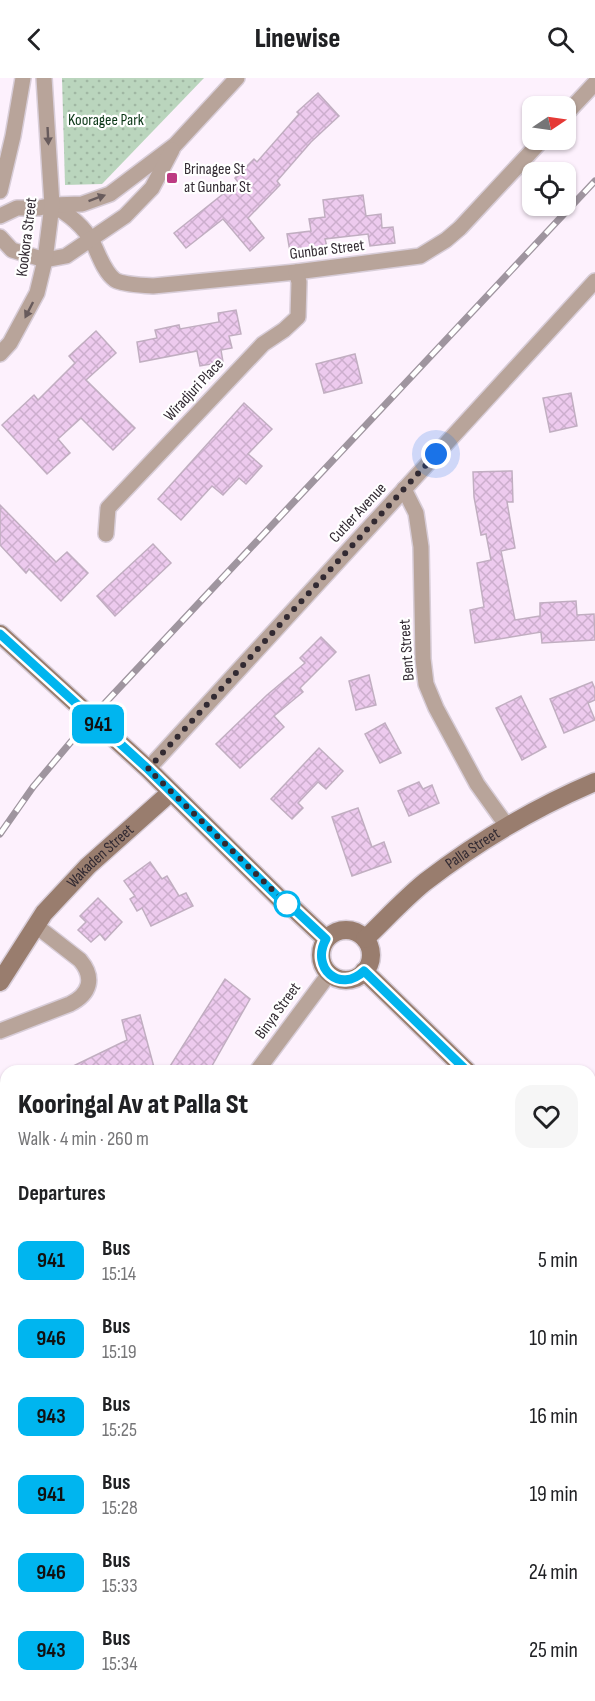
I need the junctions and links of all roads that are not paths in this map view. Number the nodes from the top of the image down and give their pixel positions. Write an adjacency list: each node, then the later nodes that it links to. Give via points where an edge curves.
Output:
1 (22, 78): 8 (street, Kookora Street)
2 (44, 78): 9 (street, Kookora Street, one-way to 9)
3 (237, 78): 6 (street)
4 (595, 83): 5 (street)
5 (576, 103)
6 (175, 145): 9 (street, one-way to 6, via 82,204 110,194); 12 (street, via 152,188 125,216)
7 (533, 150): 14 (street, Gunbar Street, via 460,228 420,256)
8 (0, 191)
9 (52, 205): 10 (street, via 16,208); 12 (street, Gunbar Street, via 71,215); 13 (street, Kookora Street)
10 (0, 216)
11 (0, 237): 13 (street, via 12,250)
12 (92, 241): 13 (street, via 66,256); 14 (street, Gunbar Street, via 105,269 116,280 139,285)
13 (45, 260): 16 (street, Kookora Street, one-way to 16, via 37,293)
14 (296, 273): 18 (street, Wiradjuri Place, via 298,317 263,344 108,508)
15 (595, 281): 17 (street, Cutler Avenue)
16 (0, 354)
17 (404, 489): 20 (street, Cutler Avenue); 23 (street, Bent Street, via 417,513 421,547 426,684 477,784)
18 (105, 534)
19 (1, 637): 20 (street)
20 (148, 769): 22 (street)
21 (595, 782): 23 (street, Palla Street)
22 (171, 792): 24 (street, Wakaden Street, via 88,866); 25 (street)
23 (507, 826): 26 (street, Palla Street, via 425,883)
24 (35, 925): 29 (street, Wakaden Street); 30 (street, via 80,960 88,975 87,991 70,1004)
25 (326, 939): 26 (street, via 345,930); 28 (street, via 321,954)
26 (365, 939): 27 (street, via 370,960)
27 (364, 971): 28 (street, via 350,980); 32 (street)
28 (329, 974): 31 (street, Binya Street)
29 (0, 982)
30 (0, 1031)
31 (261, 1065)
32 (461, 1065)

